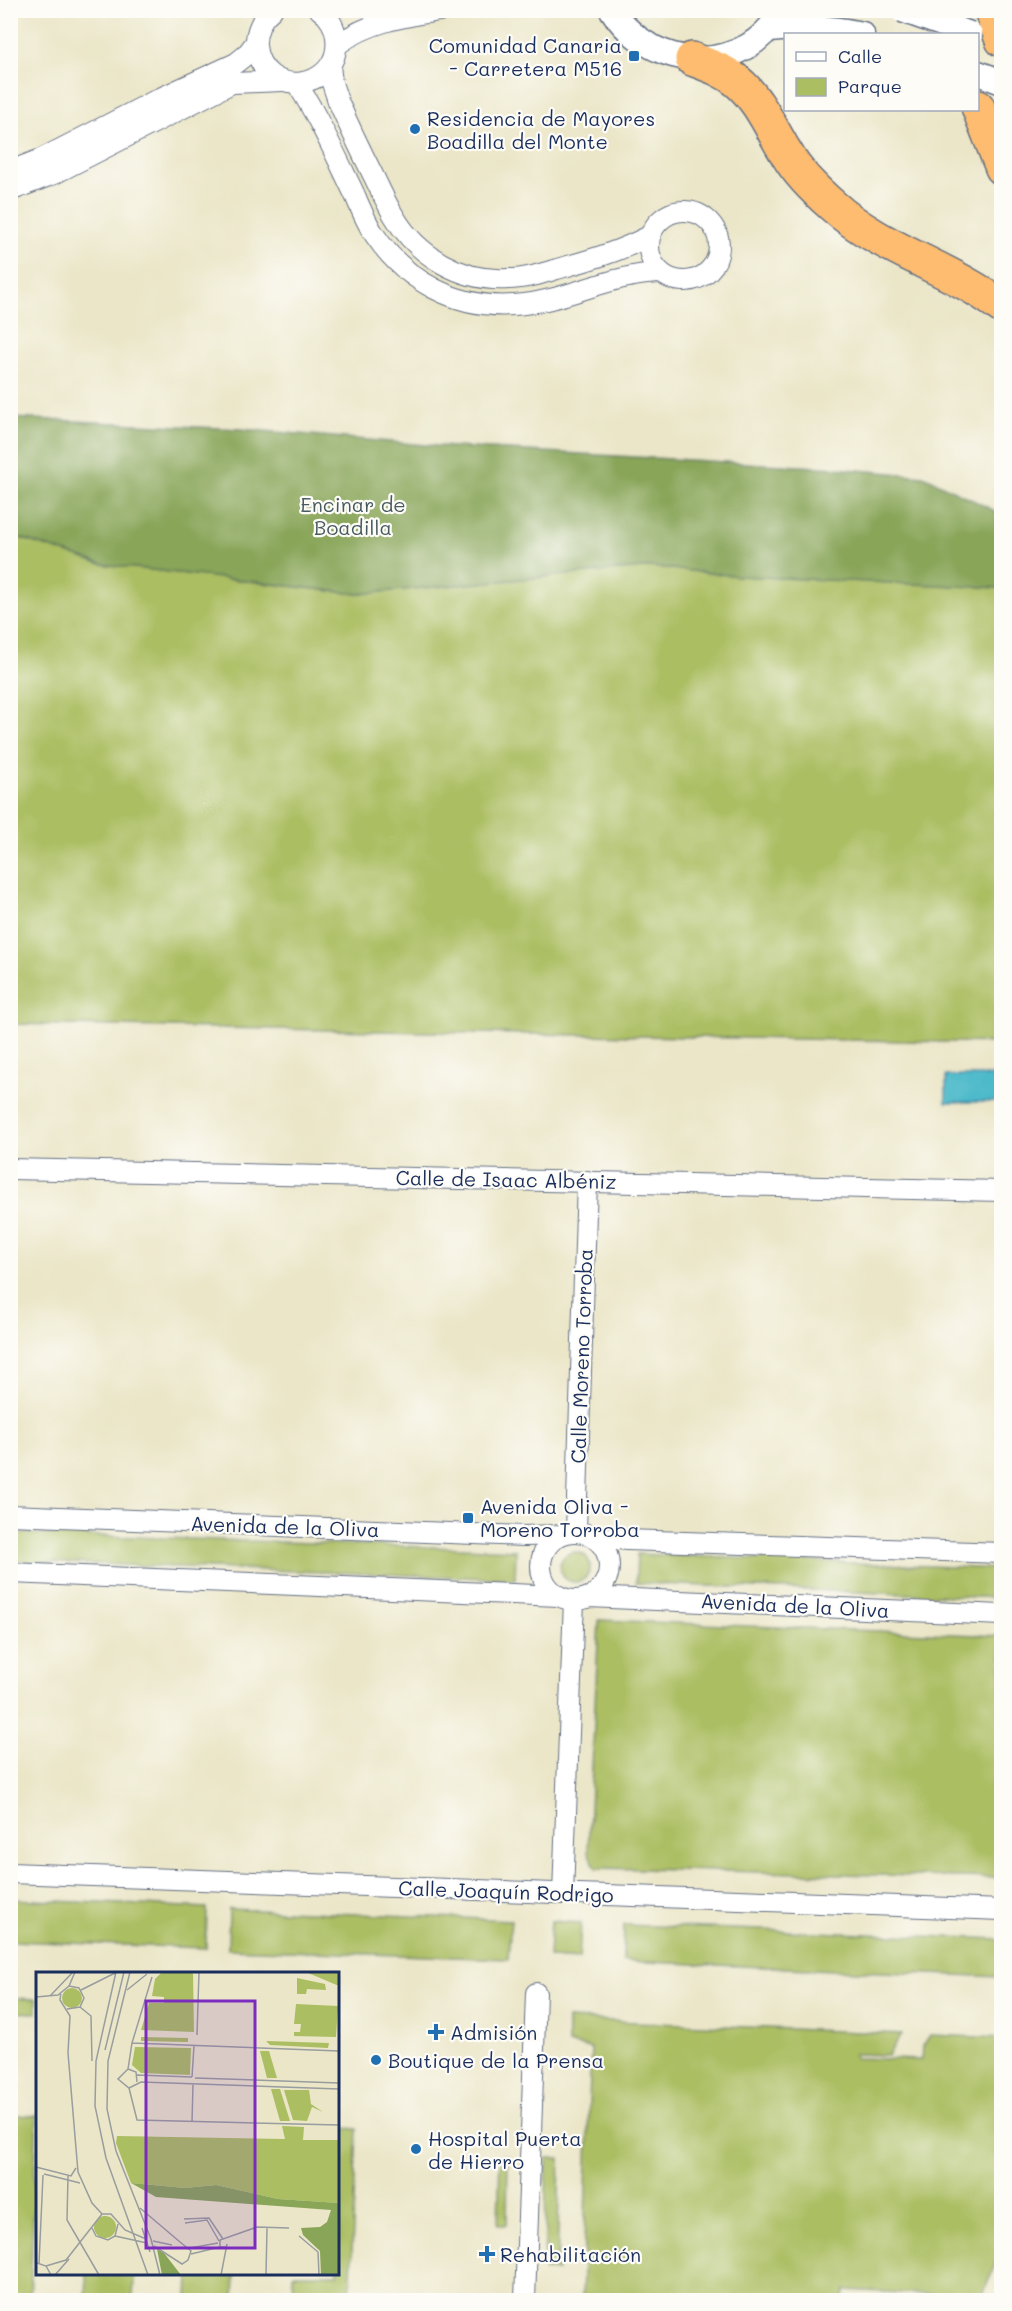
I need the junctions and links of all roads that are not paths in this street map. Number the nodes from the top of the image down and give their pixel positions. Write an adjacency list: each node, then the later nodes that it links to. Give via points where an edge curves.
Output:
1 (445, 10): 16 (street, via 374,24)
2 (612, 10): 18 (street, via 639,40 664,53)
3 (784, 10): 9 (street)
4 (902, 10): 12 (street, bridge)
5 (946, 10): 11 (highway)
6 (991, 10): 14 (highway)
7 (270, 11): 15 (street, via 257,31)
8 (325, 11): 16 (street)
9 (770, 30): 10 (street, via 835,28); 18 (street, via 747,46 720,57)
10 (858, 33)
11 (953, 33)
12 (967, 33)
13 (979, 37): 17 (street)
14 (1002, 40)
15 (256, 42): 21 (street, via 262,66 271,75); 25 (street, via 236,63)
16 (337, 45): 19 (street)
17 (1002, 46)
18 (692, 59): 29 (highway, via 737,81 753,98 789,158 835,208 867,231)
19 (330, 65): 21 (street, via 310,81); 27 (street, via 338,101 394,217 423,251 443,264 485,278 507,280 615,253)
20 (979, 73): 22 (street)
21 (289, 82): 26 (street, via 232,83 54,174); 28 (street, via 318,119 373,233 403,268 425,285 466,301 515,305 630,276)
22 (1002, 82)
23 (979, 110): 24 (highway)
24 (1002, 168)
25 (10, 171)
26 (10, 190)
27 (651, 235): 28 (street, via 650,255); 28 (street, via 666,217 688,212 709,222 719,243 713,266 695,280 671,279)
28 (661, 273)
29 (1002, 307)
30 (10, 1168): 31 (street, Calle de Isaac Albéniz)
31 (587, 1181): 32 (street, Calle de Isaac Albéniz); 34 (street, Calle Moreno Torroba)
32 (1002, 1191)
33 (10, 1515): 34 (street, Avenida de la Oliva, via 524,1536)
34 (576, 1534): 35 (street, Avenida de la Oliva, via 627,1540); 37 (street, via 546,1547 541,1565 545,1583); 37 (street, via 606,1550 609,1568 603,1586)
35 (1002, 1553)
36 (10, 1573): 37 (street, Avenida de la Oliva)
37 (574, 1598): 38 (street, Avenida de la Oliva); 40 (street)
38 (1002, 1615)
39 (10, 1873): 40 (street, Calle Joaquín Rodrigo)
40 (562, 1894): 41 (street, Calle Joaquín Rodrigo)
41 (1002, 1910)
42 (525, 2301): 43 (street, via 540,1994)
43 (533, 2301)

